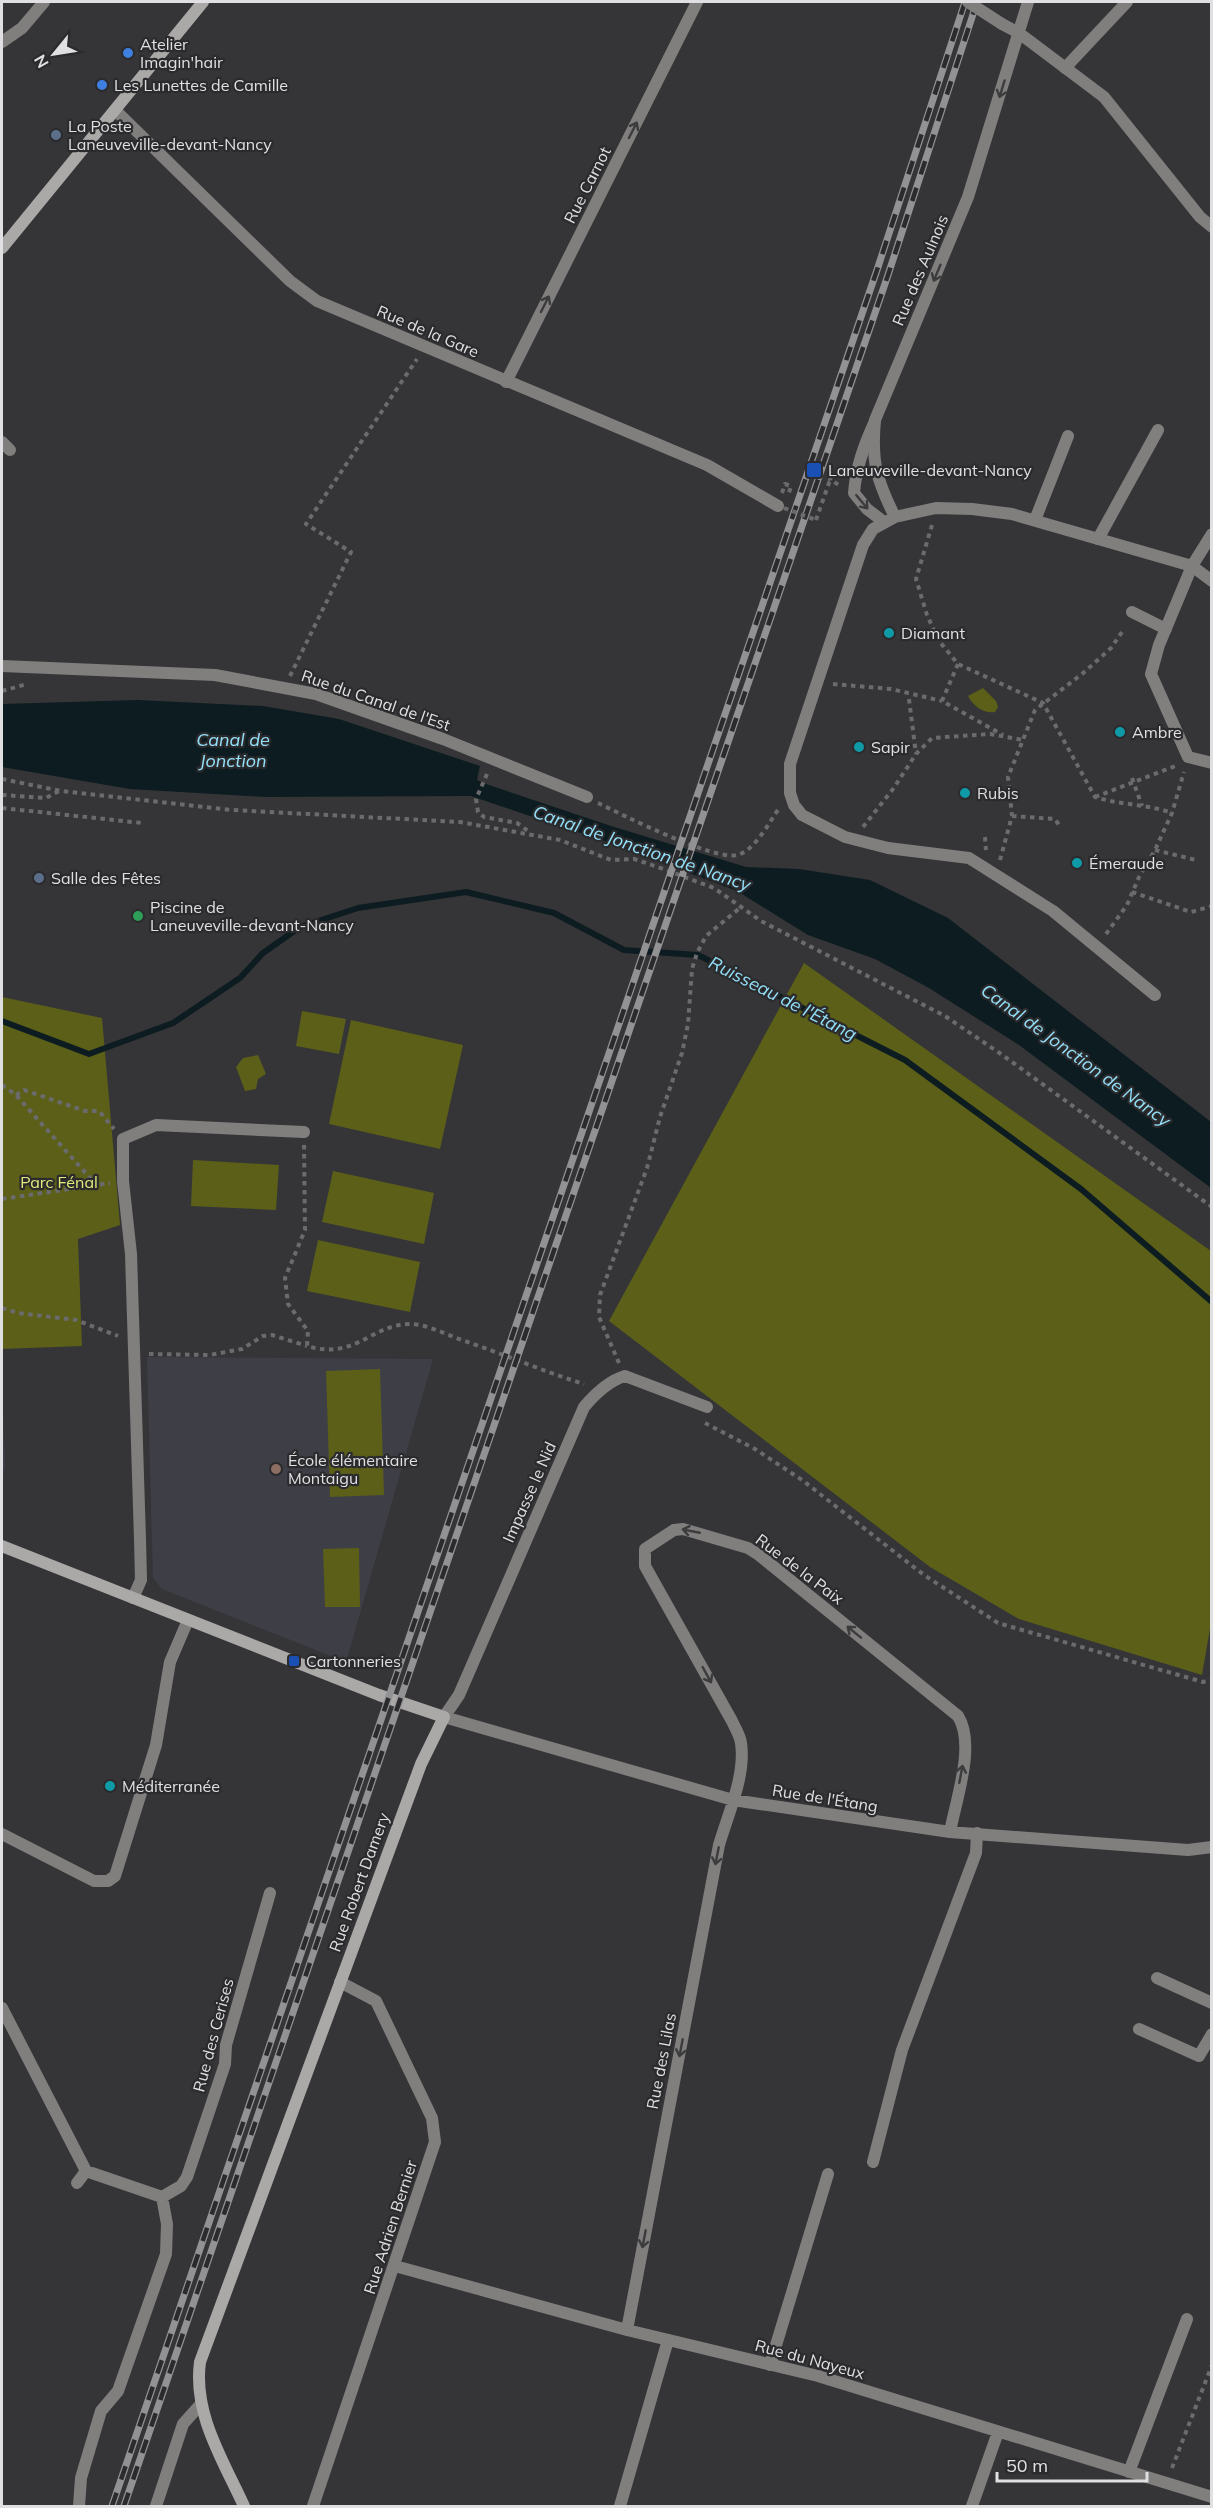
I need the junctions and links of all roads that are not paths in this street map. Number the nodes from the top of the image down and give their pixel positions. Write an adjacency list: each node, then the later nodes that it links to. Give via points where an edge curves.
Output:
1 (44, 2): 8 (street, via 22,28)
2 (203, 2): 10 (street)
3 (697, 2): 13 (street, Rue Carnot, one-way to 3)
4 (968, 2): 7 (street, bridge)
5 (1028, 2): 7 (street, Rue des Aulnois)
6 (1127, 2): 9 (street)
7 (1019, 33): 9 (street); 14 (street, Rue des Aulnois, one-way to 14, via 968,197)
8 (2, 42)
9 (1065, 68): 11 (street, via 1104,98)
10 (116, 110): 12 (street); 13 (street, Rue de la Gare, via 290,281 317,302)
11 (1212, 227)
12 (2, 248)
13 (506, 382): 17 (street, Rue de la Gare, via 707,465)
14 (875, 420): 18 (street, Rue des Aulnois, via 873,442 878,481); 18 (street, one-way to 18, via 862,449 854,493 867,509)
15 (1158, 430): 21 (street)
16 (1068, 436): 19 (street)
17 (781, 507)
18 (890, 520): 19 (street, via 936,507); 29 (street, via 873,529 863,544 790,764 790,793 802,815 853,839 888,848 969,858 1053,911)
19 (1035, 520): 21 (street)
20 (1212, 534): 22 (street)
21 (1098, 539): 22 (street)
22 (1192, 566): 23 (street); 25 (street)
23 (1212, 581)
24 (1132, 612): 25 (street)
25 (1166, 629): 27 (street, via 1151,674 1188,757)
26 (2, 666): 28 (street, Rue du Canal de l'Est, via 215,675 285,687 353,706)
27 (1212, 763)
28 (587, 798)
29 (1155, 994)
30 (304, 1132): 33 (street, via 156,1125 123,1138 131,1254 141,1580)
31 (707, 1407): 35 (street, Impasse le Nid, via 625,1376 615,1379 584,1407 459,1695)
32 (2, 1546): 33 (street)
33 (133, 1598): 34 (street)
34 (188, 1620): 35 (street); 39 (street, via 171,1662 156,1745 115,1876 108,1881 94,1881)
35 (444, 1717): 36 (street, Rue de l'Étang); 43 (street, Rue Robert Damery, via 421,1764)
36 (733, 1800): 37 (street, Rue de l'Étang); 37 (street, Rue de la Paix, one-way to 36, via 967,1743 965,1727 958,1716 759,1555 689,1529 674,1530 651,1543 643,1560 741,1740); 55 (street, Rue des Lilas, one-way to 55, via 719,1845)
37 (950, 1832): 38 (street, Rue de l'Étang)
38 (977, 1833): 40 (street, Rue de l'Étang, via 1188,1850); 48 (street, via 976,1853 902,2050)
39 (2, 1834)
40 (1212, 1847)
41 (270, 1893): 52 (street, Rue des Cerises, via 226,2045 225,2064 187,2177 181,2186)
42 (1157, 1978): 44 (street)
43 (340, 1982): 53 (street, Rue Adrien Bernier, via 376,2001 432,2118 435,2142); 58 (street, Rue Robert Damery, via 200,2362)
44 (1212, 2003)
45 (2, 2008): 49 (street)
46 (1138, 2029): 47 (street, via 1199,2056)
47 (1212, 2034)
48 (873, 2162)
49 (86, 2171): 51 (street); 52 (street)
50 (828, 2174): 57 (street)
51 (77, 2182)
52 (162, 2197): 62 (street, via 167,2224 166,2254 118,2391 102,2411 81,2478)
53 (395, 2266): 55 (street, Rue du Nayeux); 65 (street, Rue Adrien Bernier)
54 (1187, 2319): 60 (street)
55 (627, 2330): 56 (street, Rue du Nayeux)
56 (668, 2340): 57 (street, Rue du Nayeux); 66 (street)
57 (770, 2365): 59 (street, Rue du Nayeux)
58 (200, 2404): 63 (street, via 183,2424); 64 (street, Rue Robert Damery)
59 (998, 2432): 60 (street, Rue du Nayeux); 67 (street)
60 (1129, 2472): 61 (street, Rue du Nayeux)
61 (1212, 2497)
62 (79, 2506)
63 (156, 2506)
64 (244, 2506)
65 (313, 2506)
66 (620, 2506)
67 (972, 2506)

